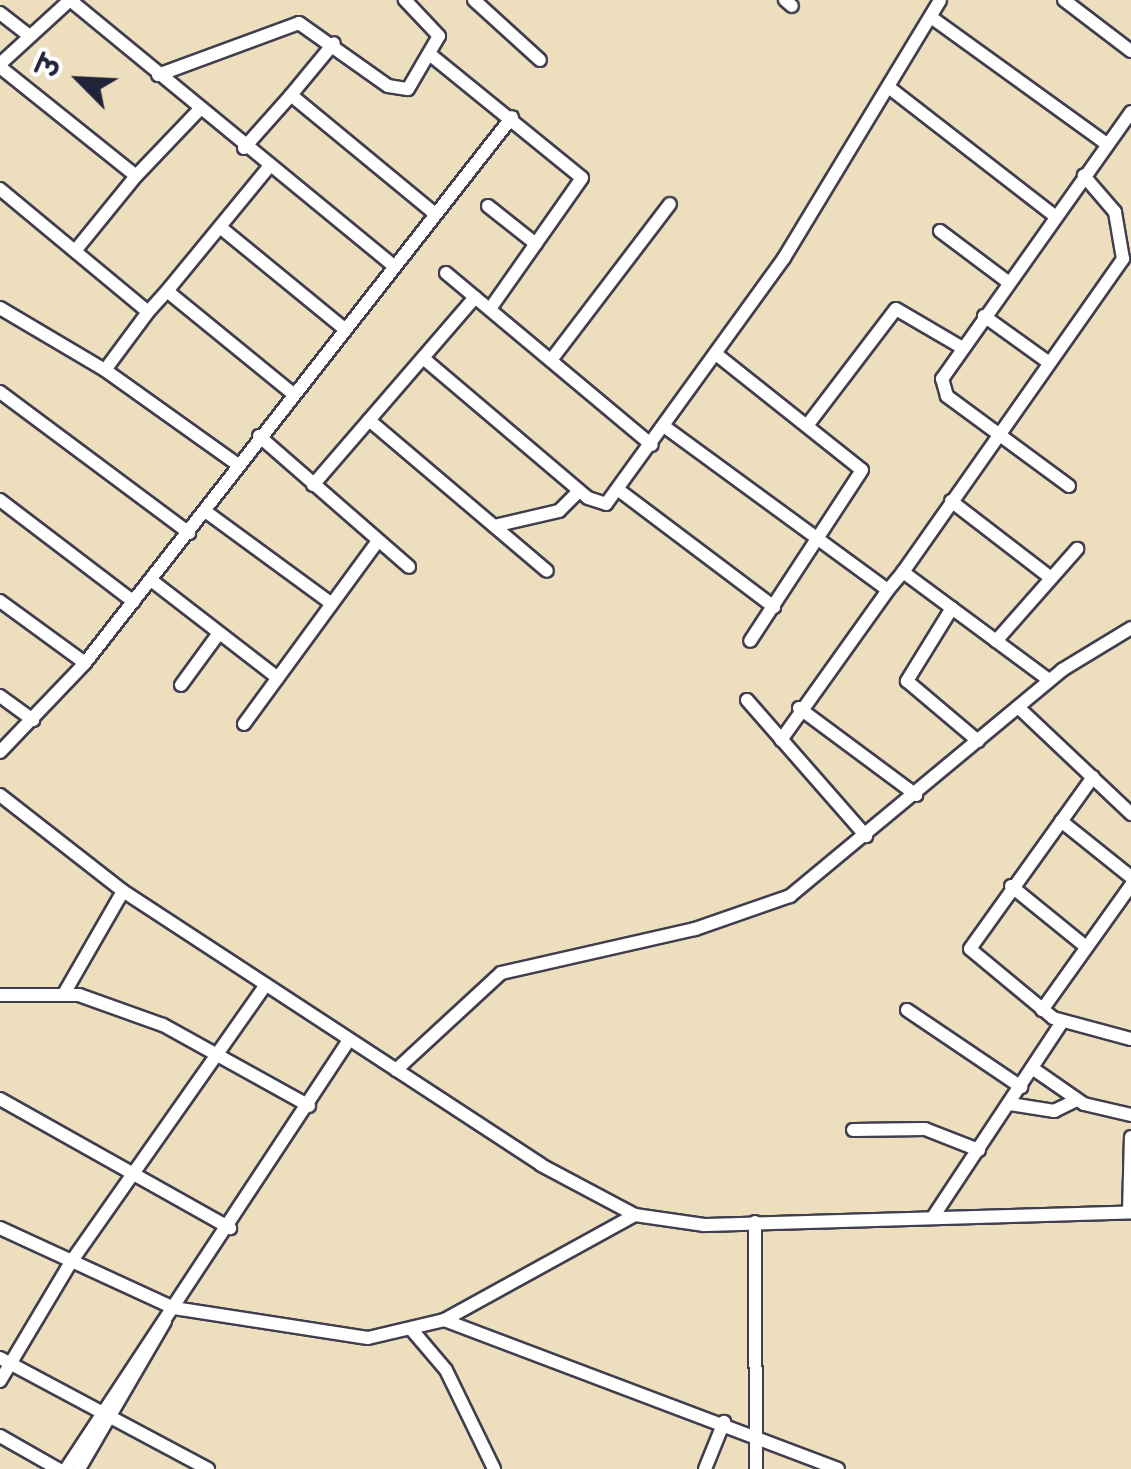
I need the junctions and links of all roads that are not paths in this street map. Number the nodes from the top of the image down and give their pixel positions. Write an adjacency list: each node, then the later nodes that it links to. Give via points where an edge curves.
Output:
1 (70, 0): 8 (street); 14 (street)
2 (474, 0): 12 (street)
3 (940, 0): 7 (street)
4 (1064, 0): 10 (street)
5 (413, 2): 11 (street, via 439,36)
6 (0, 14): 8 (street)
7 (935, 20): 15 (street); 20 (street)
8 (26, 33): 13 (street)
9 (334, 44): 11 (street, via 395,90 408,89); 14 (street, via 290,24); 16 (street)
10 (1131, 51)
11 (432, 56): 19 (street)
12 (540, 60)
13 (0, 66): 23 (street)
14 (158, 75): 17 (street)
15 (892, 89): 29 (street); 45 (street)
16 (291, 96): 21 (street); 28 (street)
17 (199, 110): 21 (street); 23 (street)
18 (1131, 112): 20 (street)
19 (512, 117): 28 (street); 32 (street, via 582,178)
20 (1108, 144): 24 (street)
21 (244, 148): 22 (street)
22 (268, 168): 30 (street); 34 (street)
23 (136, 176): 33 (street)
24 (1084, 176): 29 (street); 48 (street, via 1115,212 1123,259)
25 (0, 189): 33 (street)
26 (670, 204): 47 (street)
27 (488, 206): 32 (street)
28 (433, 212): 34 (street)
29 (1055, 216): 36 (street)
30 (220, 227): 37 (street); 43 (street)
31 (940, 231): 36 (street)
32 (536, 244): 40 (street)
33 (74, 251): 41 (street)
34 (391, 264): 43 (street)
35 (446, 273): 38 (street)
36 (1008, 282): 42 (street)
37 (167, 291): 41 (street); 51 (street)
38 (475, 297): 40 (street); 46 (street)
39 (0, 308): 49 (street)
40 (490, 309): 47 (street)
41 (148, 312): 49 (street)
42 (984, 316): 44 (street); 48 (street)
43 (341, 326): 51 (street)
44 (961, 347): 53 (street, via 916,313 896,310); 55 (street, via 942,378 946,396)
45 (716, 354): 53 (street); 54 (street)
46 (423, 358): 52 (street); 61 (street)
47 (550, 360): 57 (street)
48 (1048, 362): 55 (street)
49 (104, 370): 58 (street)
50 (0, 392): 67 (street)
51 (291, 392): 56 (street)
52 (369, 420): 59 (street); 66 (street)
53 (809, 423): 69 (street, via 862,470)
54 (665, 427): 57 (street); 69 (street)
55 (999, 432): 60 (street); 64 (street)
56 (259, 436): 58 (street); 59 (street)
57 (652, 445): 62 (street)
58 (238, 466): 65 (street)
59 (313, 485): 68 (street)
60 (1069, 486)
61 (579, 490): 62 (street, via 600,504); 66 (street, via 559,512)
62 (620, 491): 80 (street)
63 (0, 500): 78 (street)
64 (950, 501): 73 (street); 74 (street)
65 (205, 511): 67 (street); 79 (street)
66 (494, 526): 72 (street)
67 (190, 533): 75 (street)
68 (378, 541): 71 (street); 79 (street)
69 (821, 542): 76 (street); 80 (street)
70 (1077, 549): 74 (street)
71 (409, 567)
72 (547, 571)
73 (903, 572): 76 (street); 81 (street)
74 (1051, 578): 85 (street)
75 (152, 580): 78 (street); 83 (street)
76 (888, 590): 93 (street)
77 (0, 601): 86 (street)
78 (134, 602): 86 (street)
79 (332, 604): 87 (street)
80 (774, 607): 84 (street)
81 (952, 608): 85 (street); 97 (street, via 907,681)
82 (1131, 628): 88 (street)
83 (220, 632): 87 (street); 89 (street)
84 (750, 641)
85 (996, 641): 88 (street)
86 (84, 663): 94 (street)
87 (278, 678): 95 (street)
88 (1049, 680): 92 (street)
89 (181, 685)
90 (0, 696): 94 (street)
91 (747, 700): 96 (street)
92 (1018, 707): 97 (street); 99 (street)
93 (799, 708): 96 (street); 101 (street)
94 (32, 720): 98 (street)
95 (244, 724)
96 (781, 740): 104 (street)
97 (978, 741): 101 (street)
98 (0, 752)
99 (1093, 777): 102 (street); 103 (street)
100 (0, 795): 108 (street)
101 (916, 795): 104 (street)
102 (1131, 814)
103 (1061, 821): 105 (street); 107 (street)
104 (866, 836): 120 (street, via 790,896 752,914 501,973)
105 (1131, 877)
106 (1131, 885): 109 (street)
107 (1010, 886): 109 (street); 114 (street, via 970,948)
108 (124, 891): 110 (street); 111 (street)
109 (1086, 946): 114 (street)
110 (266, 985): 117 (street); 118 (street)
111 (65, 992): 112 (street); 118 (street)
112 (0, 995)
113 (906, 1010): 121 (street)
114 (1042, 1010): 115 (street)
115 (1062, 1022): 116 (street, via 1106,1025); 119 (street)
116 (1131, 1039)
117 (349, 1040): 120 (street); 125 (street)
118 (217, 1055): 125 (street); 130 (street)
119 (1032, 1068): 121 (street); 123 (street)
120 (396, 1070): 132 (street)
121 (1020, 1087): 124 (street)
122 (0, 1099): 130 (street)
123 (1077, 1100): 124 (street, via 1054,1111); 126 (street)
124 (1010, 1104): 129 (street)
125 (309, 1106): 136 (street)
126 (1131, 1115)
127 (853, 1130): 129 (street, via 926,1129)
128 (1131, 1137): 131 (street)
129 (979, 1150): 133 (street)
130 (134, 1176): 136 (street); 137 (street)
131 (1130, 1212): 133 (street)
132 (635, 1215): 134 (street); 139 (street)
133 (933, 1217): 134 (street)
134 (755, 1222): 145 (street)
135 (0, 1228): 137 (street)
136 (230, 1228): 138 (street)
137 (71, 1262): 138 (street); 141 (street)
138 (170, 1314): 140 (street, via 340,1338); 143 (street)
139 (444, 1320): 140 (street); 144 (street)
140 (412, 1330): 150 (street, via 446,1370)
141 (5, 1360): 142 (street); 143 (street)
142 (0, 1381)
143 (106, 1412): 147 (street); 148 (street); 149 (street)
144 (724, 1422): 145 (street); 151 (street)
145 (756, 1433): 152 (street); 153 (street)
146 (0, 1436): 147 (street)
147 (62, 1469)
148 (79, 1469)
149 (208, 1469)
150 (494, 1469)
151 (705, 1469)
152 (756, 1469)
153 (838, 1469)

